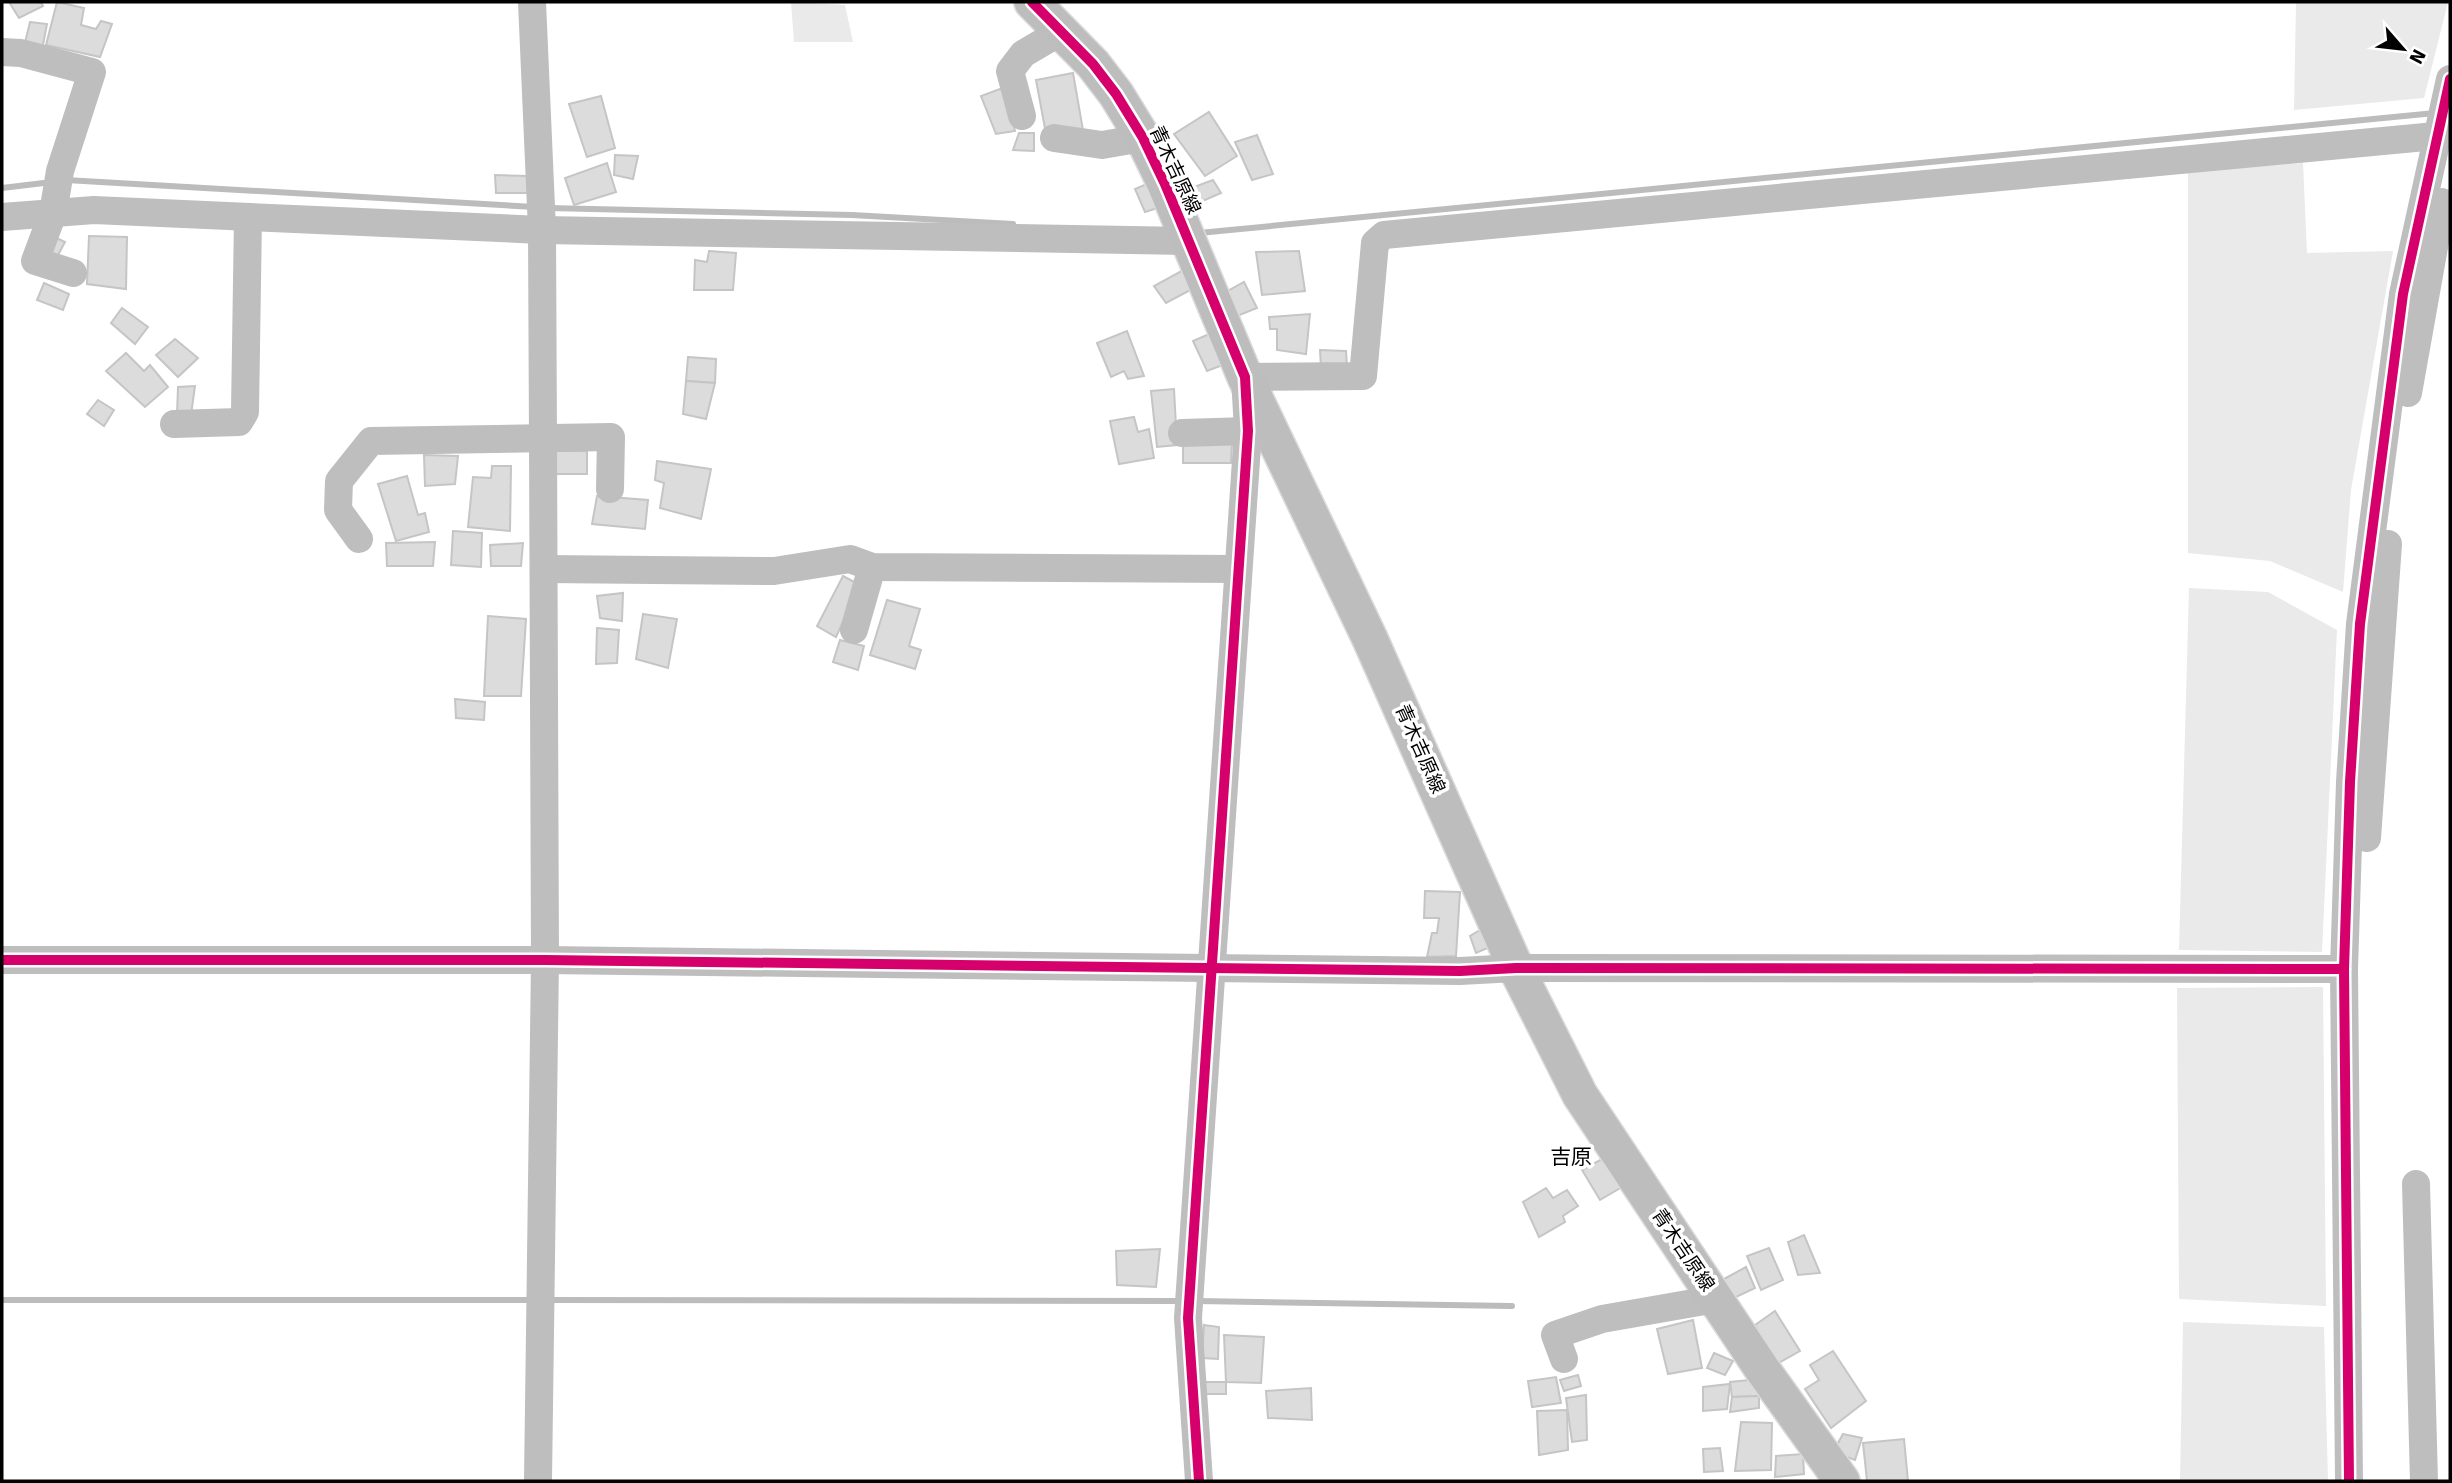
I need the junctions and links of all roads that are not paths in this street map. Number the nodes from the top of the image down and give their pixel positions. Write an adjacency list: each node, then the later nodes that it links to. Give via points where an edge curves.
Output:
1 (531, 2): 13 (street)
2 (1032, 2): 3 (main road, 青木吉原線)
3 (1062, 31): 6 (street, via 1023,54 1010,71); 8 (main road, 青木吉原線, via 1116,94)
4 (2, 52): 10 (street, via 92,72 60,171)
5 (2450, 79): 9 (street)
6 (1022, 116)
7 (1054, 138): 8 (street, via 1102,145)
8 (1143, 138): 14 (main road, 青木吉原線)
9 (2443, 148): 16 (street, via 1384,235 1375,243 1363,376); 31 (street, via 2403,295 2360,624); 39 (street, via 2392,485 2357,970)
10 (53, 213): 11 (street); 12 (street, via 94,210); 15 (street, via 35,261)
11 (2, 217)
12 (248, 217): 13 (street); 17 (street, via 245,412 239,422)
13 (542, 230): 14 (street); 20 (street)
14 (1187, 241): 16 (main road, 青木吉原線)
15 (73, 273)
16 (1245, 377): 18 (street); 30 (main road, 青木吉原線, via 1370,639)
17 (174, 424)
18 (1248, 431): 19 (street); 25 (street)
19 (1182, 433)
20 (543, 439): 21 (street, via 611,437); 22 (street, via 371,441 339,481 338,510); 24 (street)
21 (610, 489)
22 (359, 539)
23 (872, 566): 24 (street, via 849,559 774,571); 25 (street); 26 (street)
24 (544, 569): 28 (street)
25 (1237, 569): 29 (street)
26 (854, 630)
27 (2, 960): 28 (street)
28 (545, 960): 29 (street); 35 (street)
29 (1211, 967): 30 (street); 36 (street, via 1188,1318)
30 (1516, 968): 31 (street); 33 (main road, 青木吉原線, via 1580,1095)
31 (2344, 969): 38 (street)
32 (2416, 1184): 40 (street)
33 (1716, 1299): 34 (street, via 1602,1319 1555,1335); 37 (main road, 青木吉原線)
34 (1564, 1359)
35 (538, 1481)
36 (1199, 1481)
37 (1842, 1481)
38 (2349, 1481)
39 (2367, 1481)
40 (2424, 1481)

